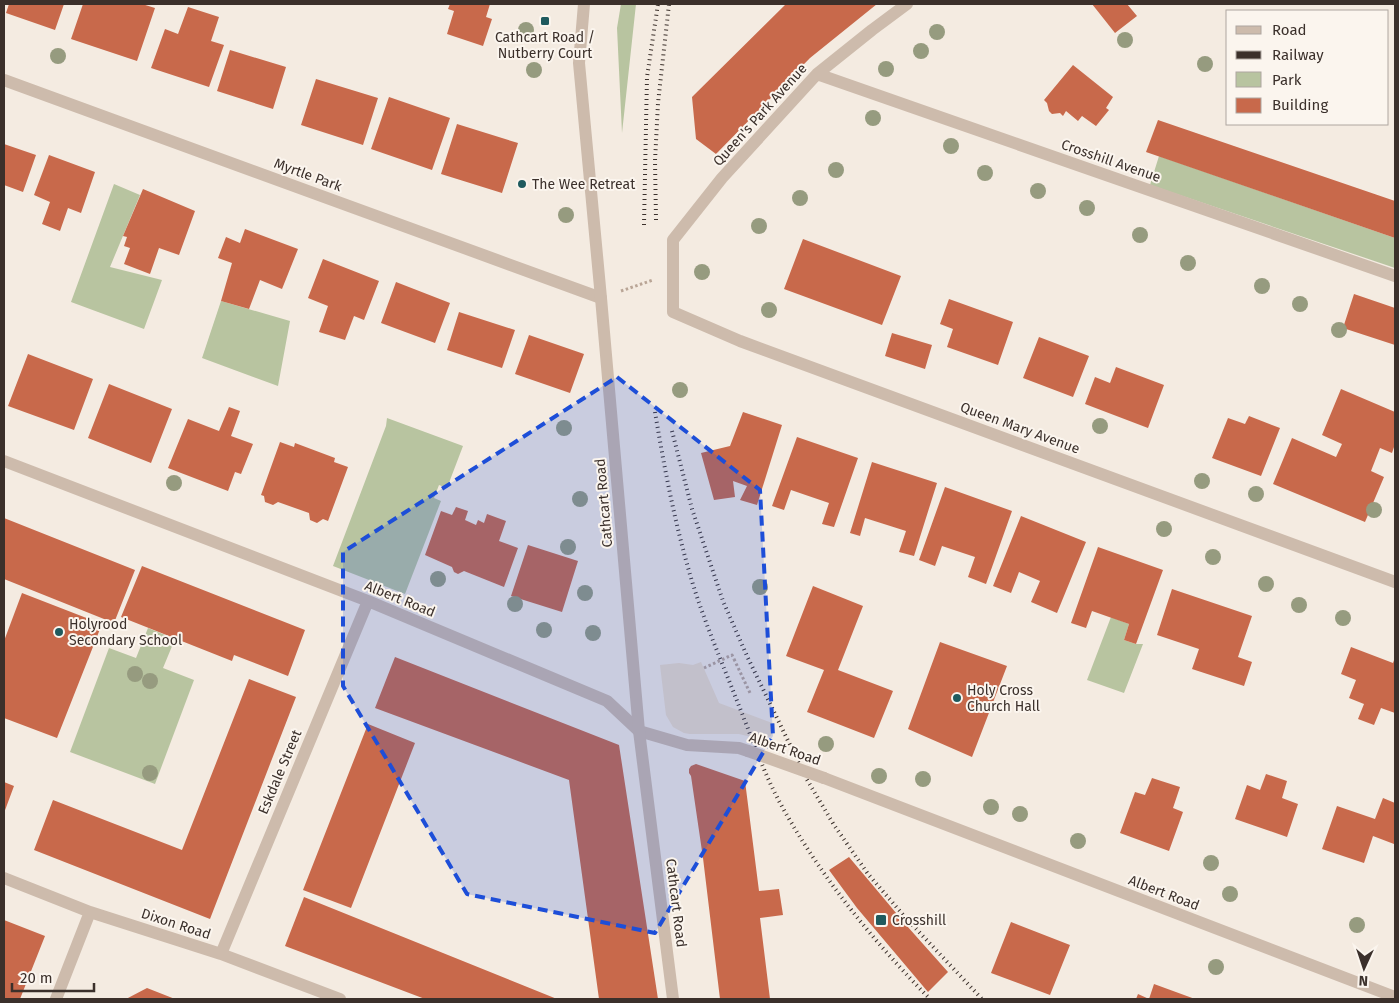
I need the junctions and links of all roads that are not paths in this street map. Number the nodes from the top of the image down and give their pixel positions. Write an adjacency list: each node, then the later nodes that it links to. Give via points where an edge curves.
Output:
1 (584, 4): 7 (street, Cathcart Road, via 579,63)
2 (907, 4): 3 (street, Queen's Park Avenue)
3 (817, 74): 5 (street, Queen's Park Avenue, via 722,178 673,240); 6 (street, Crosshill Avenue)
4 (4, 80): 7 (street, Myrtle Park)
5 (672, 273): 9 (street, Queen Mary Avenue, via 673,312 740,341)
6 (1395, 276)
7 (601, 298): 11 (street, Cathcart Road)
8 (4, 461): 10 (street, Albert Road)
9 (1395, 582)
10 (368, 601): 11 (street, Albert Road, via 607,701); 14 (street, Eskdale Street)
11 (639, 731): 15 (street, Albert Road, bridge, via 686,746 748,751); 18 (street, Cathcart Road)
12 (4, 878): 13 (street, Dixon Road)
13 (90, 912): 14 (street, Dixon Road); 16 (street)
14 (221, 954): 17 (street, Dixon Road)
15 (1395, 997)
16 (56, 999)
17 (340, 999)
18 (673, 999)

